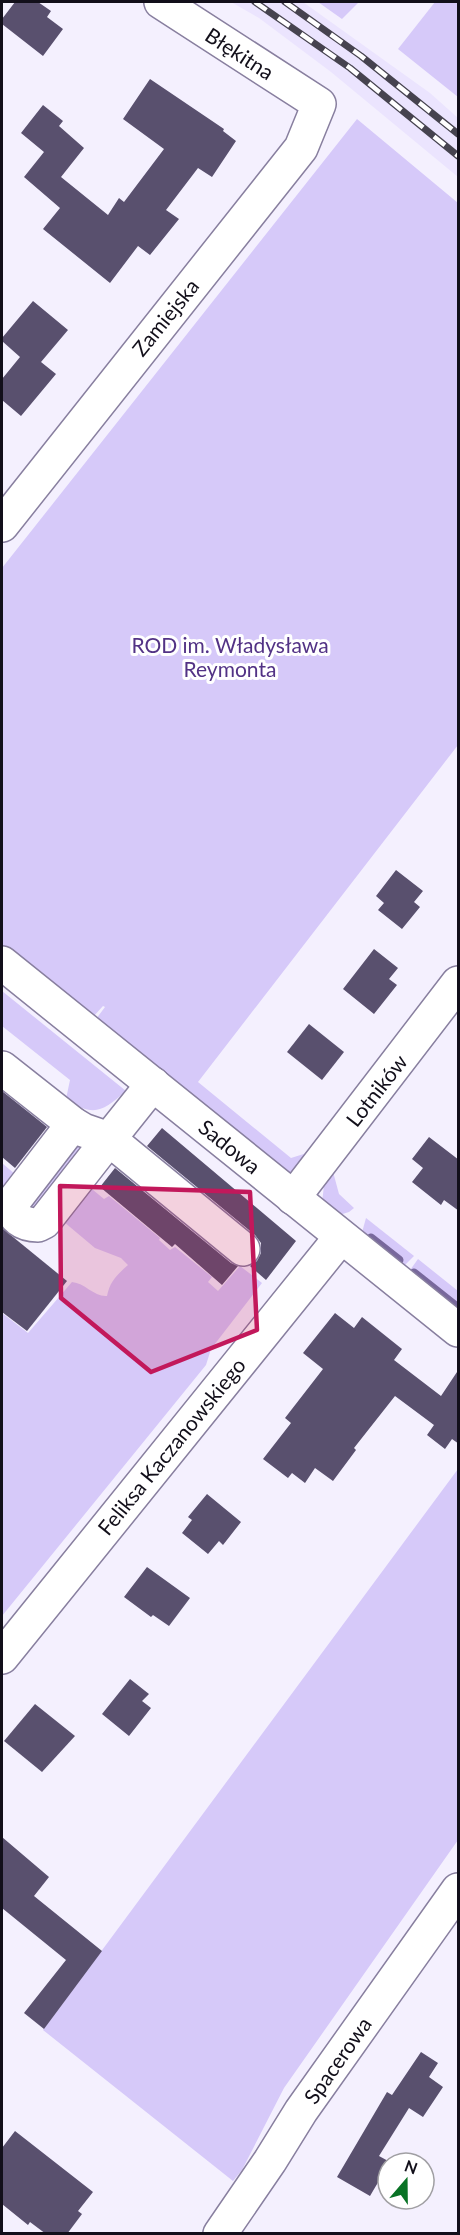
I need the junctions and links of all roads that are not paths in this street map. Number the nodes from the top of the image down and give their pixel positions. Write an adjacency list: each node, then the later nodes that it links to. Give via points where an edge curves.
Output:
1 (161, 2): 2 (street, Błękitna)
2 (319, 104): 3 (street, Zamiejska, via 302,148)
3 (2, 525)
4 (2, 963): 7 (street, Sadowa)
5 (459, 983): 10 (street, Lotników)
6 (2, 1068): 8 (street)
7 (153, 1084): 9 (street); 10 (street, Sadowa)
8 (73, 1124): 9 (street); 9 (street, via 13,1202 13,1212 22,1222 38,1226 44,1222)
9 (109, 1139): 12 (street)
10 (293, 1198): 11 (street, Sadowa)
11 (340, 1237): 13 (street, Sadowa); 14 (street, Feliksa Kaczanowskiego)
12 (243, 1249)
13 (459, 1330)
14 (2, 1657)
15 (459, 1890): 16 (street, Spacerowa, via 301,2111)
16 (220, 2234)

